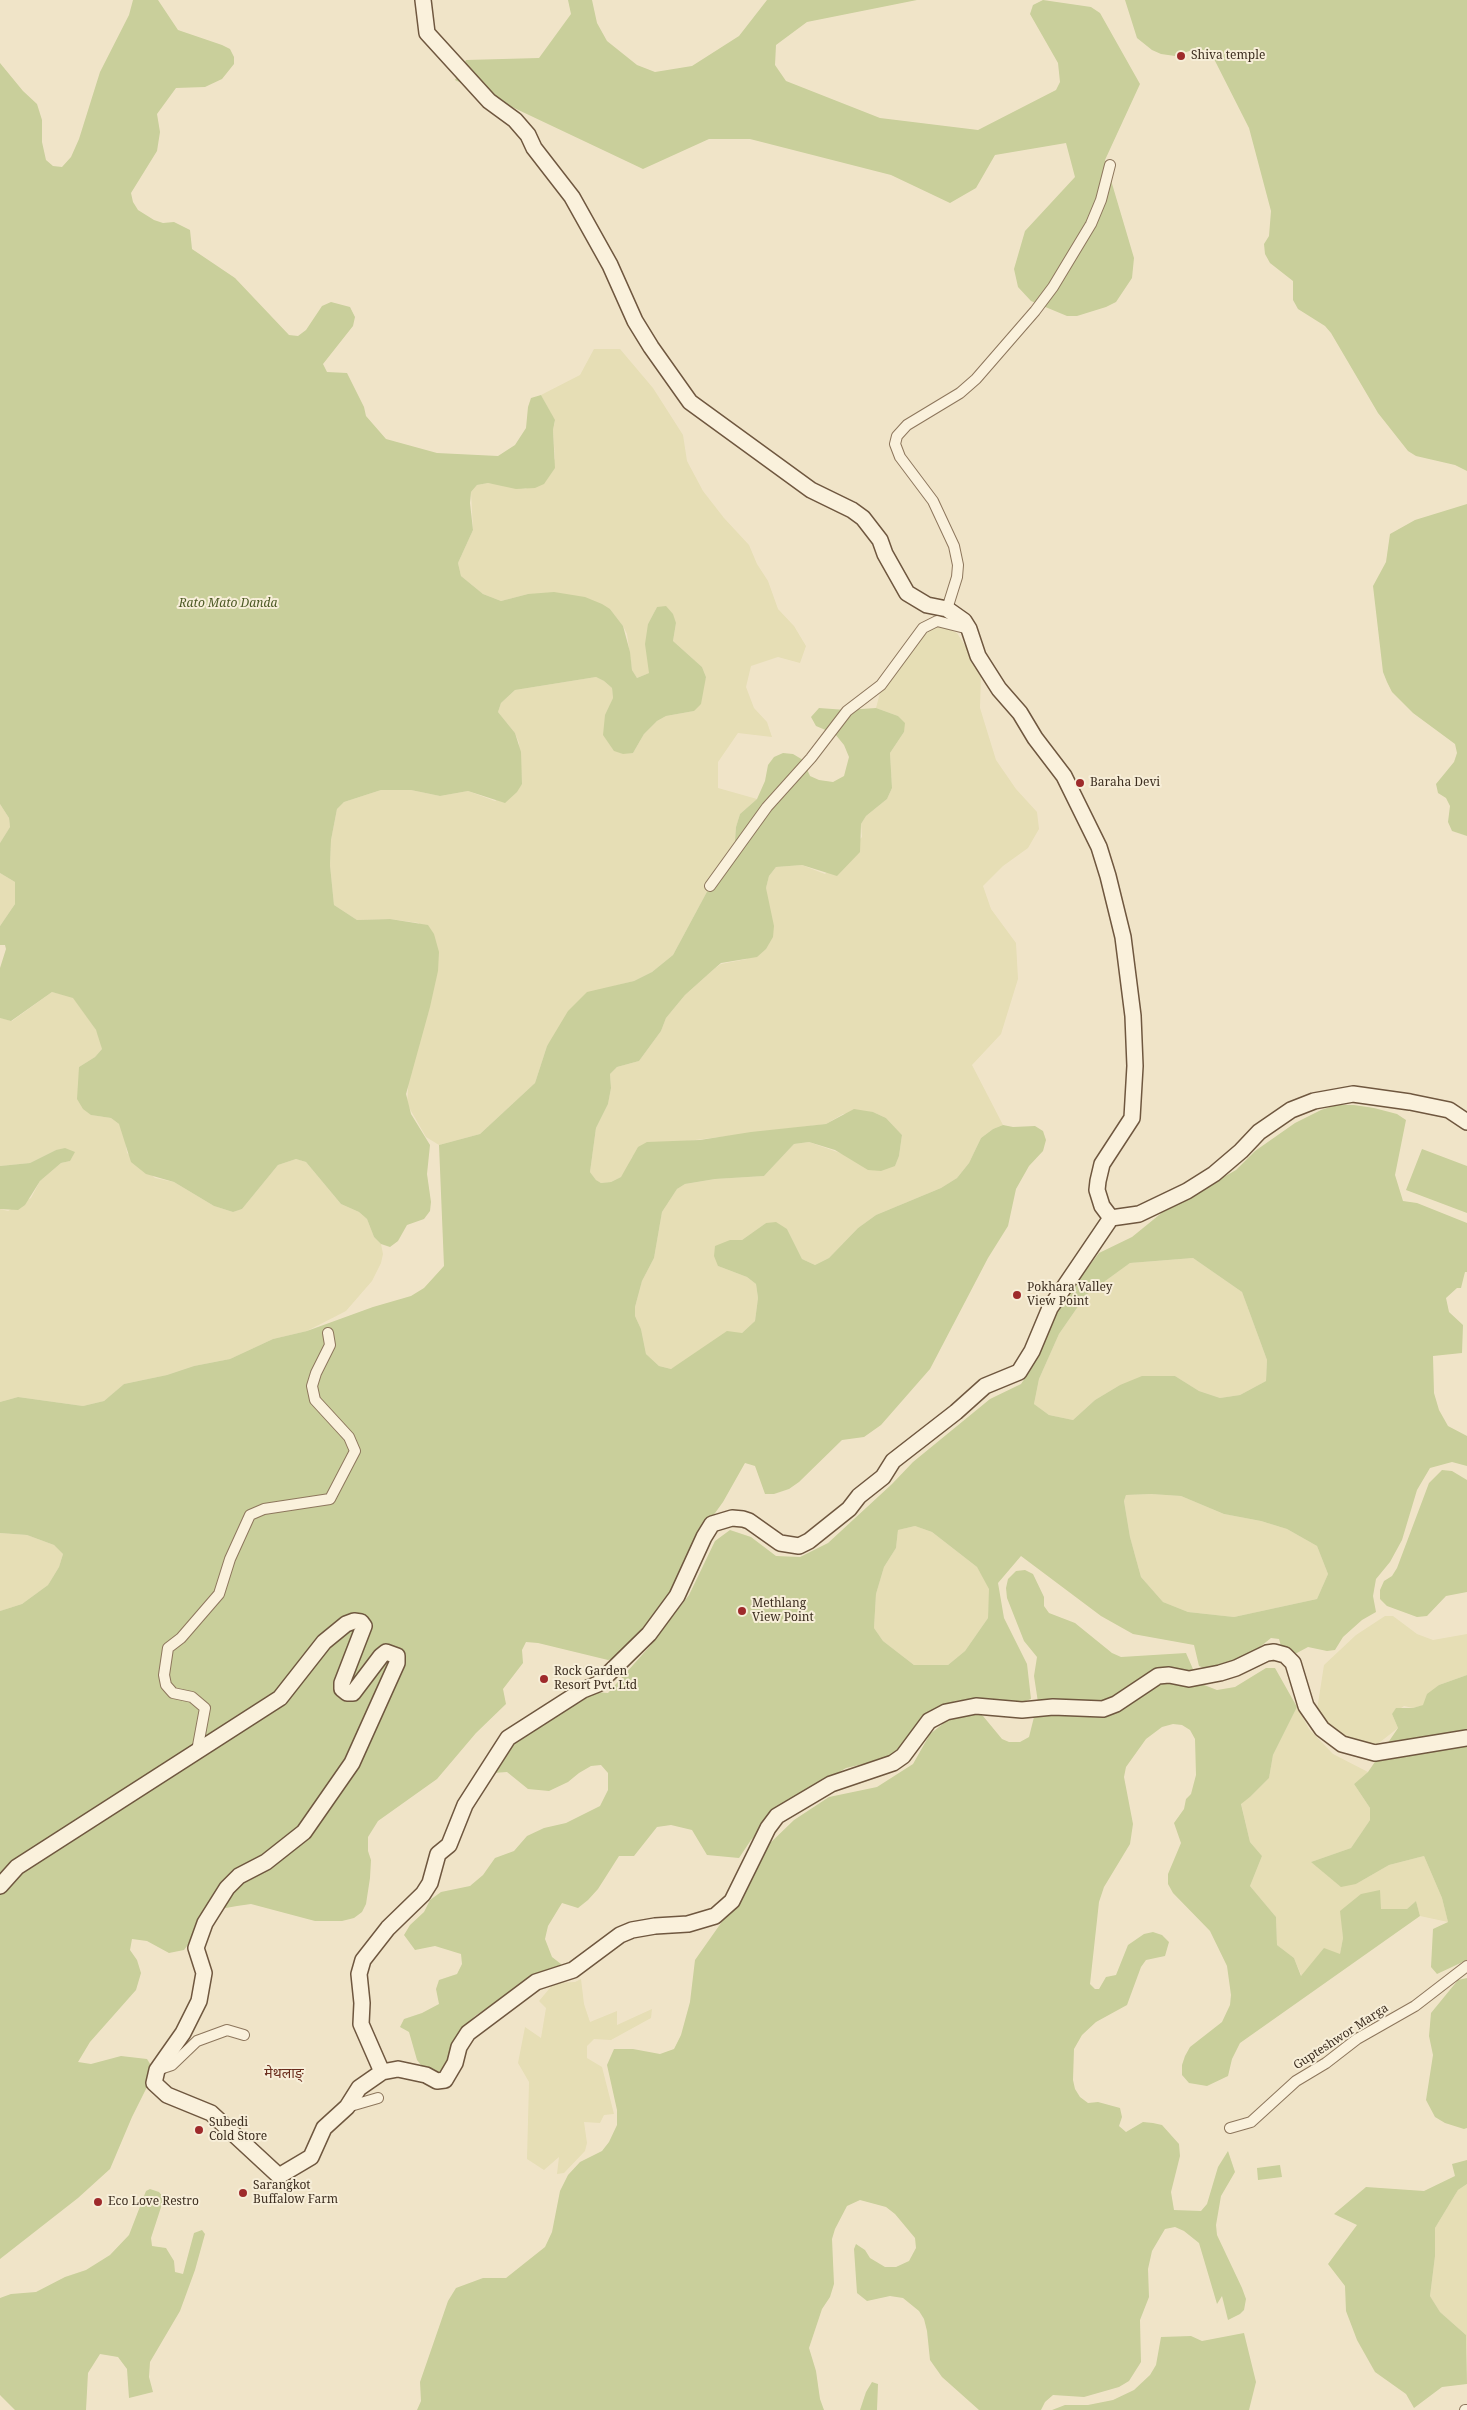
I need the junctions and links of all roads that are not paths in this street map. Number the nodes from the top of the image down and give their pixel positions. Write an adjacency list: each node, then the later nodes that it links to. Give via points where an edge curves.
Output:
1 (423, 0): 3 (street, via 427,33 488,101 515,120 572,197 610,265 635,321 690,402 811,490 863,518 880,540 907,593 927,605)
2 (1110, 166): 3 (street, via 1091,224 1035,311 976,379 960,393 907,425 897,436 895,444 900,458 933,501 954,546 957,577)
3 (948, 609): 4 (street)
4 (969, 629): 5 (street, via 937,622 923,628 881,685 847,711 812,758 766,807); 7 (street, via 978,656 999,690 1020,713 1064,776 1099,847 1121,924 1133,1016 1135,1066 1132,1118 1102,1164 1098,1181 1102,1206)
5 (710, 886)
6 (1467, 1122): 7 (street, via 1449,1110 1353,1094 1314,1101 1290,1110 1259,1132 1214,1174 1187,1191 1139,1214)
7 (1111, 1218): 15 (street, via 1050,1308 1019,1372 985,1386 893,1461 883,1477 859,1496 849,1509 799,1546 780,1543 743,1519 732,1518 712,1524 677,1596 649,1634 598,1684 583,1690 508,1738 464,1805 448,1845 438,1854 430,1883 423,1894 388,1928 363,1960 359,1974 361,2024)
8 (328, 1333): 10 (street, via 330,1345 312,1386 316,1400 349,1437 355,1451 330,1499 264,1509 250,1515 230,1559 219,1594 181,1638 168,1648 164,1675 166,1685 173,1693 192,1696 205,1708)
9 (1467, 1738): 15 (street, via 1375,1753 1342,1744 1322,1730 1306,1706 1293,1663 1285,1655 1274,1652 1220,1674 1189,1679 1158,1676 1103,1709 1054,1707 1022,1710 976,1706 952,1710 929,1721 903,1756 893,1763 831,1784 778,1816 768,1828 732,1901 715,1916 688,1924 632,1930 620,1935 573,1970 536,1982 468,2032 446,2080 436,2081 398,2069)
10 (197, 1750): 11 (street, via 17,1868); 14 (street, via 280,1698 324,1642 346,1624 354,1621 364,1626 342,1683 342,1689 347,1693 353,1693 386,1652 397,1656 352,1763 304,1832 266,1862 238,1876 205,1923 196,1948 204,1973 200,2001)
11 (0, 1886)
12 (1467, 1966): 18 (street, Gupteshwor Marga, via 1415,2006 1357,2039 1296,2082 1251,2122)
13 (244, 2035): 14 (street, via 227,2030 197,2041 172,2065)
14 (157, 2070): 17 (street, via 154,2083 167,2096 211,2112 279,2176 311,2157 324,2128)
15 (382, 2072): 17 (street, via 359,2088)
16 (378, 2098): 17 (street)
17 (347, 2107)
18 (1230, 2128)

